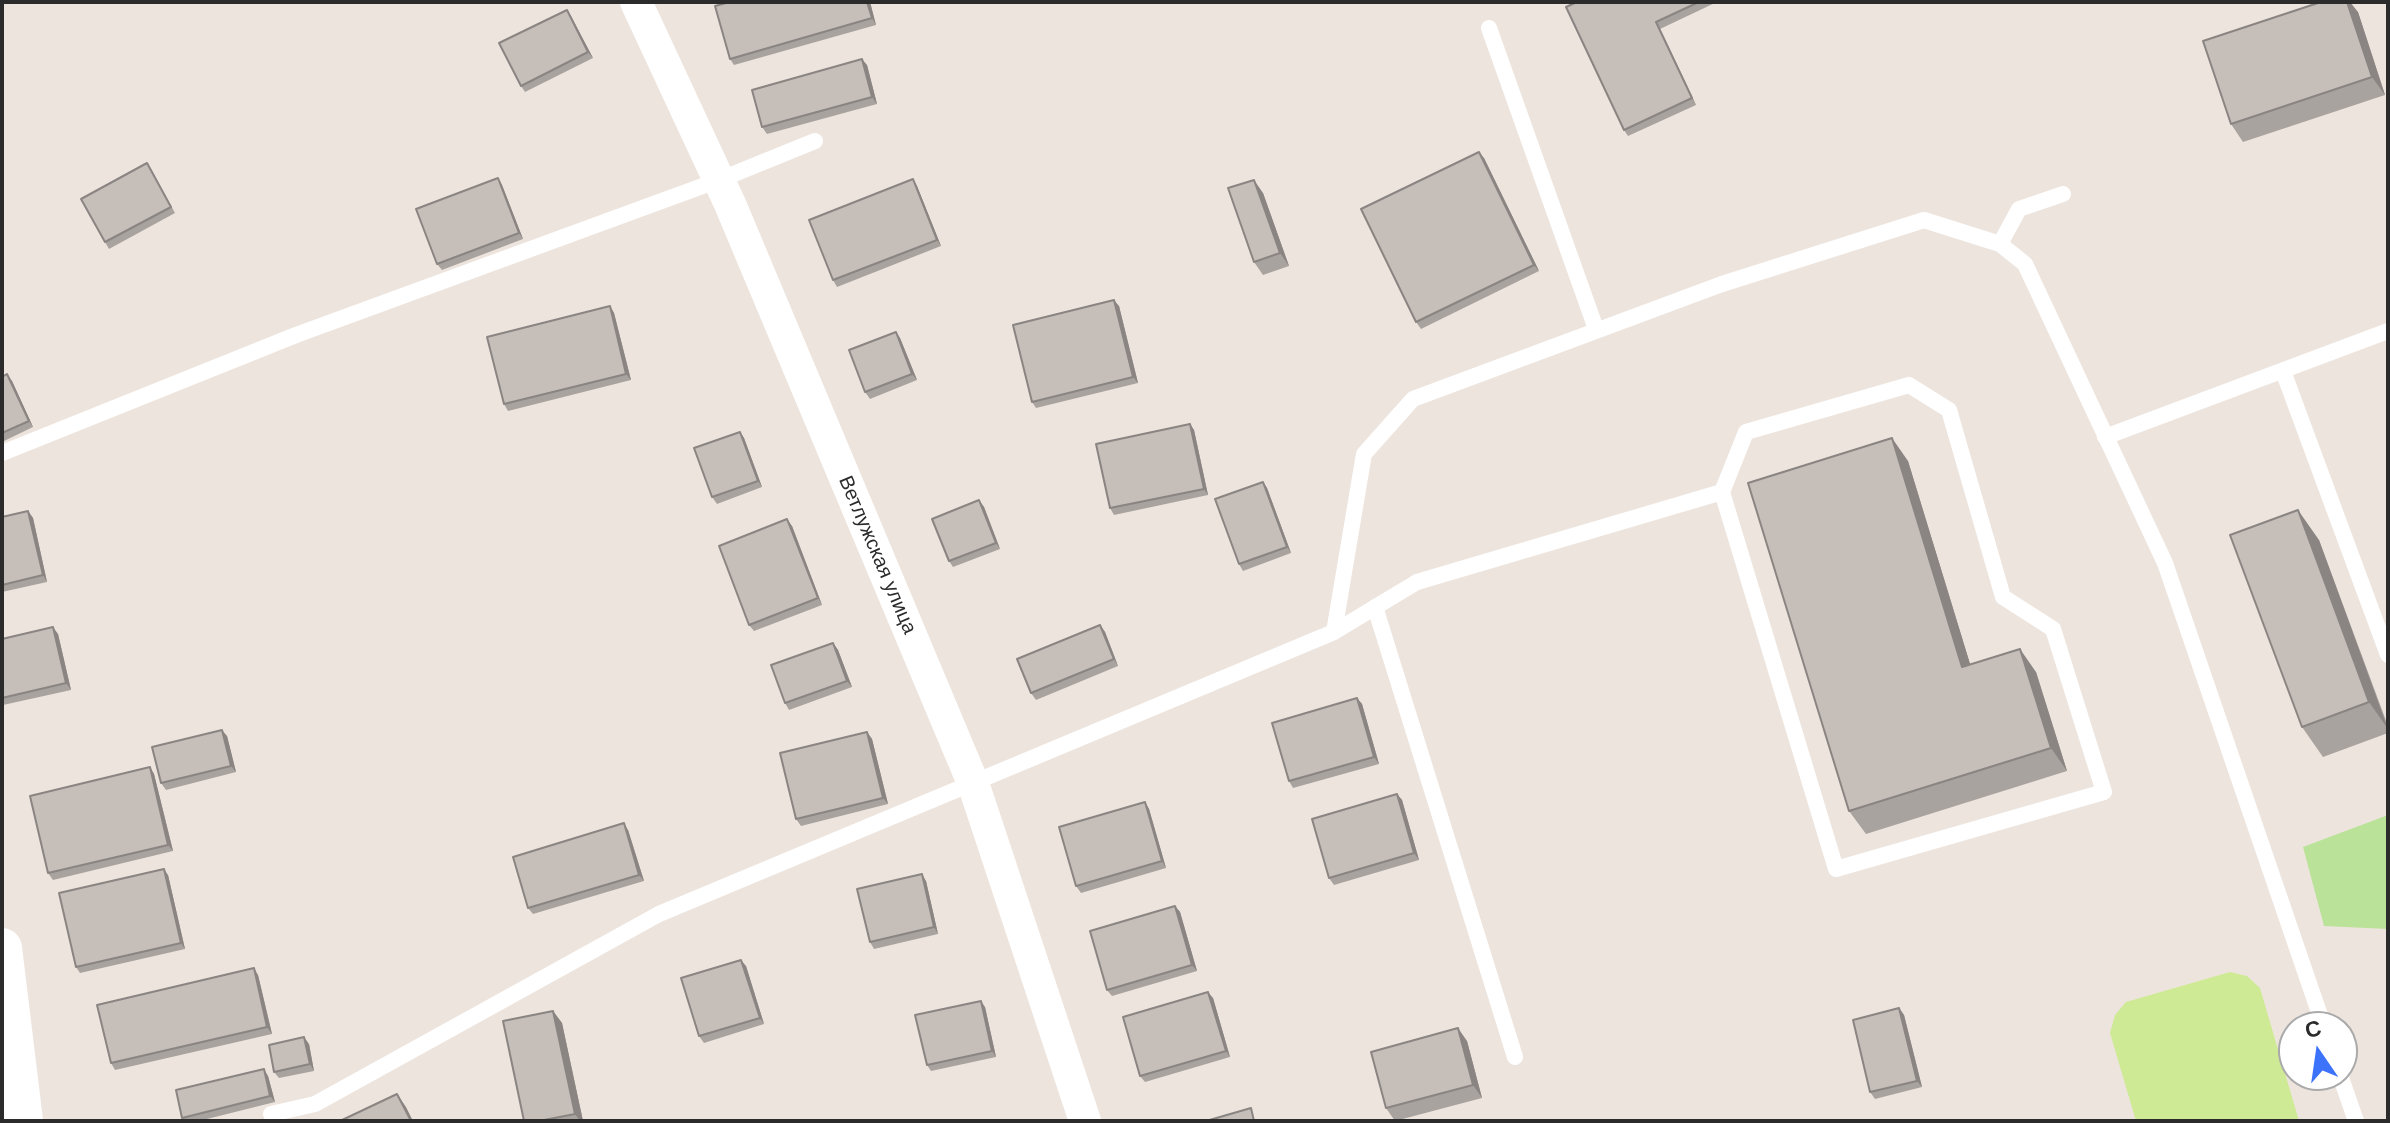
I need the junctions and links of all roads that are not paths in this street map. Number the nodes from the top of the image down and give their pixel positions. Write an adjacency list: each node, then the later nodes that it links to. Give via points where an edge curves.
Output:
1 (636, 2): 4 (street, Ветлужская улица)
2 (1489, 28): 7 (lane)
3 (815, 141): 4 (lane)
4 (719, 180): 11 (lane, via 296,335); 16 (street, Ветлужская улица)
5 (2063, 194): 6 (lane, via 2019,209)
6 (2000, 244): 7 (lane, via 1924,220); 10 (lane, via 2025,264)
7 (1596, 329): 14 (lane, via 1413,399 1364,454)
8 (2388, 331): 9 (lane)
9 (2283, 371): 10 (lane); 15 (lane)
10 (2105, 437): 18 (lane, via 2165,563)
11 (2, 453)
12 (1722, 492): 12 (lane, via 1836,869 2104,792 2053,629 2003,597 1949,410 1909,385 1746,432); 13 (lane, via 1417,582)
13 (1375, 607): 14 (lane); 19 (lane)
14 (1334, 632): 16 (lane)
15 (2388, 655)
16 (973, 783): 21 (lane, via 659,914 315,1104); 23 (street, Ветлужская улица)
17 (2, 948): 22 (street)
18 (2319, 1011)
19 (1515, 1057)
20 (2346, 1091): 24 (lane)
21 (271, 1114)
22 (23, 1121)
23 (1085, 1121)
24 (2356, 1121)

